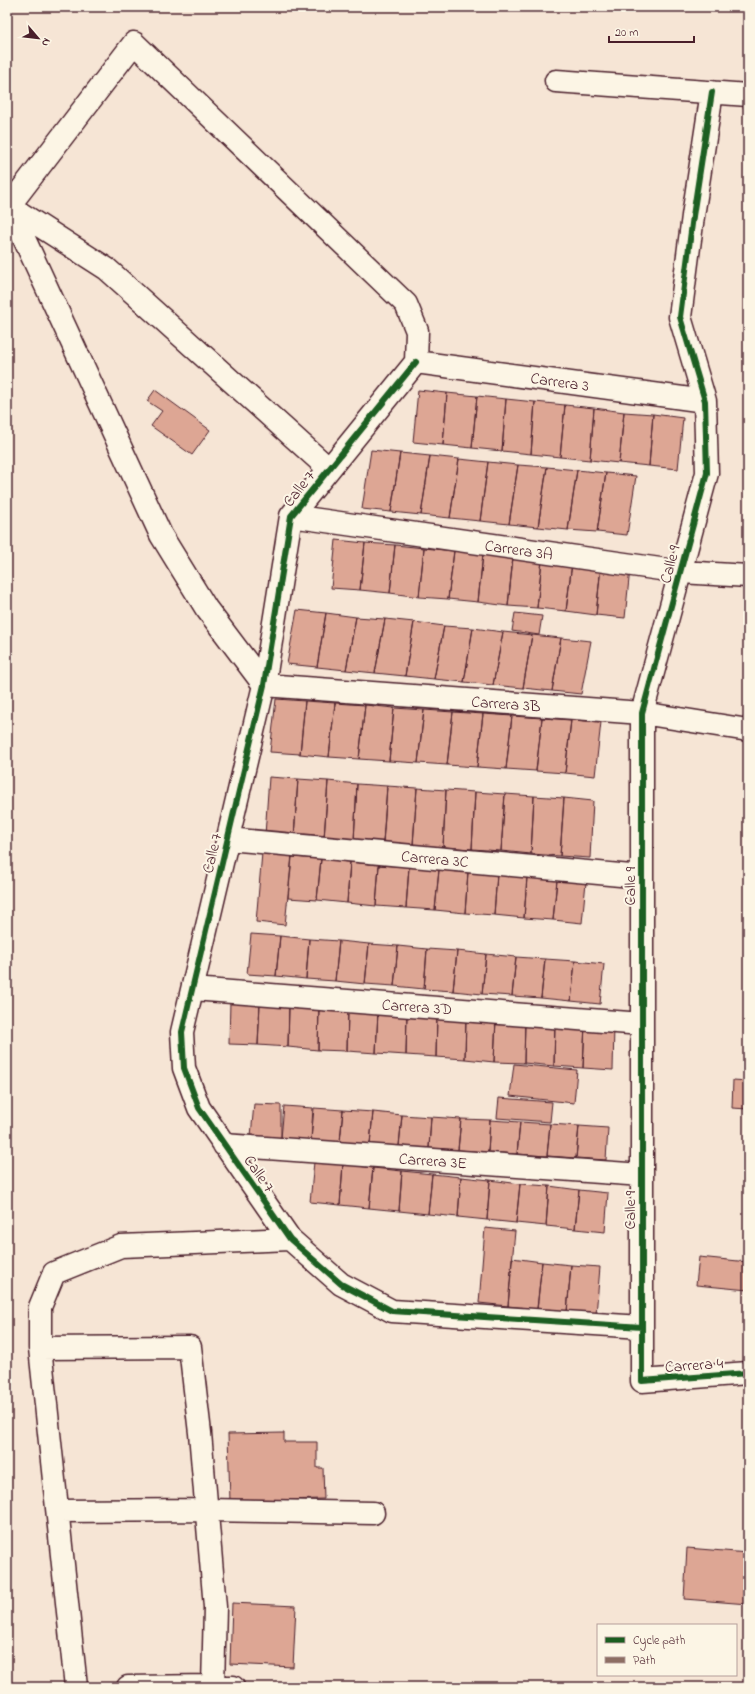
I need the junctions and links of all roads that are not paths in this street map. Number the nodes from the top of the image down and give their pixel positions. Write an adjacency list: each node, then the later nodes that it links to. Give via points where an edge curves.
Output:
1 (556, 81): 2 (street)
2 (712, 92): 3 (street); 6 (street, Calle 9, via 680,317)
3 (748, 95)
4 (9, 206): 5 (street, via 134,43 406,304 417,331); 7 (street, via 107,270); 11 (street, via 161,535 206,608)
5 (416, 362): 6 (street, Carrera 3); 7 (street, Calle 7)
6 (704, 400): 9 (street, Calle 9, via 707,473)
7 (329, 470): 8 (street, Calle 7)
8 (291, 516): 9 (street, Carrera 3A); 11 (street, Calle 7)
9 (681, 572): 10 (street, Carrera 3A); 12 (street, Calle 9)
10 (748, 576)
11 (264, 685): 12 (street, Carrera 3B); 14 (street, Calle 7)
12 (642, 713): 13 (street, Carrera 3B); 15 (street, Calle 9)
13 (748, 730)
14 (228, 839): 15 (street, Carrera 3C); 16 (street, Calle 7)
15 (642, 877): 17 (street, Calle 9)
16 (193, 989): 17 (street, Carrera 3D); 18 (street, Calle 7, via 182,1032 184,1068 199,1108)
17 (642, 1024): 19 (street, Calle 9)
18 (224, 1145): 19 (street, Carrera 3E); 20 (street, Calle 7)
19 (642, 1175): 21 (street, Calle 9)
20 (290, 1239): 21 (street, Calle 7, via 341,1284 392,1311); 22 (street, via 120,1246 54,1273 40,1307)
21 (642, 1328): 24 (street, Calle 9)
22 (40, 1348): 25 (street, via 190,1347); 26 (street)
23 (748, 1373): 24 (street, Carrera 4)
24 (642, 1381)
25 (207, 1510): 26 (street); 27 (street); 28 (street)
26 (58, 1511): 29 (street)
27 (373, 1513)
28 (223, 1686): 30 (street)
29 (76, 1687)
30 (128, 1687)

